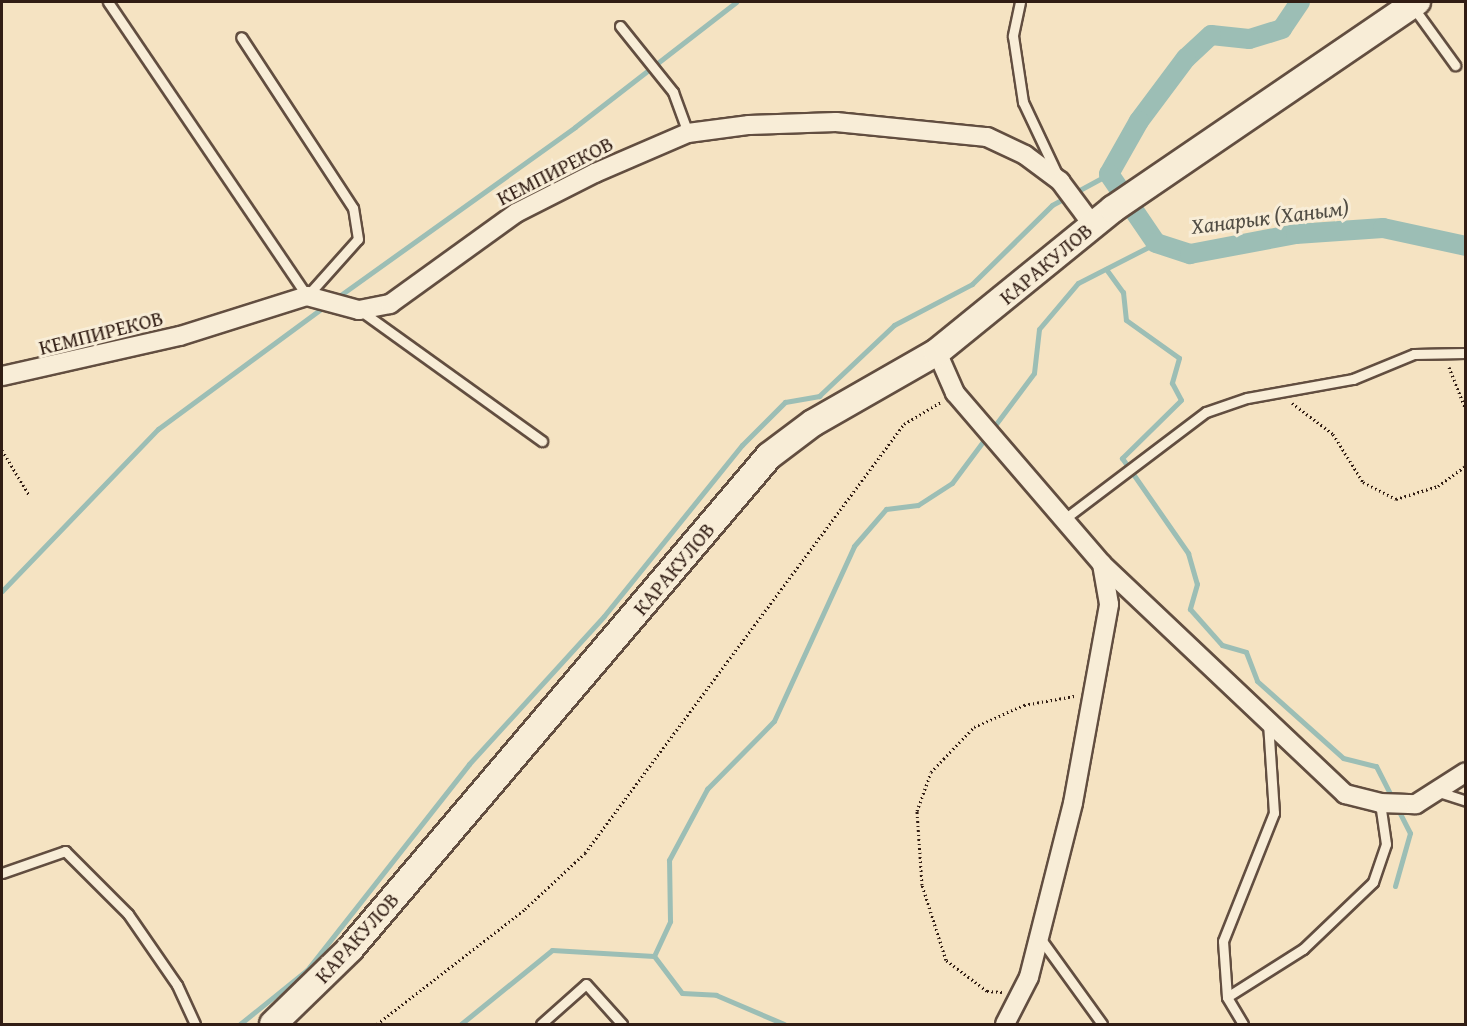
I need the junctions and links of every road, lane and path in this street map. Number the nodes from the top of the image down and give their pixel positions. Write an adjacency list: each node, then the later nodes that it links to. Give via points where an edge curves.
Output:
1 (108, 2): 10 (lane)
2 (1020, 2): 8 (lane, via 1013,36 1023,102)
3 (1414, 3): 6 (lane); 9 (main road, КАРАКУЛОВ)
4 (620, 26): 7 (lane, via 673,92)
5 (241, 37): 10 (lane, via 353,208 358,239)
6 (1455, 65)
7 (688, 133): 8 (street, КЕМПИРЕКОВ, via 836,122 987,137 1025,155); 11 (street, КЕМПИРЕКОВ, via 516,213 390,304)
8 (1060, 181): 9 (street, КЕМПИРЕКОВ)
9 (1092, 224): 12 (main road, КАРАКУЛОВ)
10 (312, 297): 11 (street, КЕМПИРЕКОВ); 15 (street, КЕМПИРЕКОВ, via 180,336)
11 (353, 308): 19 (lane)
12 (937, 352): 16 (street); 36 (main road, КАРАКУЛОВ, via 813,423 769,456 350,949)
13 (1465, 353): 14 (lane)
14 (1444, 354): 17 (lane, via 1414,354 1353,379); 18 (path)
15 (2, 376)
16 (956, 393): 23 (street); 37 (path, via 904,424 585,853 525,909)
17 (1278, 393): 21 (path, via 1333,434 1363,482 1396,498 1438,486); 23 (lane, via 1206,412)
18 (1466, 410)
19 (542, 441)
20 (2, 450): 22 (path)
21 (1466, 466)
22 (29, 495)
23 (1063, 520): 24 (street)
24 (1102, 564): 25 (street, via 1109,604); 26 (street)
25 (1093, 693): 32 (street, via 1073,803); 33 (path, via 1024,705 974,727 932,772 917,811 922,885 946,960 987,992)
26 (1268, 721): 30 (street, via 1345,794); 34 (lane, via 1274,813 1223,941)
27 (1466, 772): 28 (street)
28 (1436, 791): 29 (lane); 30 (street, via 1416,804)
29 (1466, 801)
30 (1380, 803): 34 (lane, via 1386,844 1373,882 1303,949)
31 (2, 873): 35 (lane, via 65,851 128,914 177,985)
32 (1039, 936): 33 (street); 41 (lane)
33 (1022, 992): 40 (street)
34 (1227, 997): 42 (lane)
35 (195, 1024)
36 (273, 1024)
37 (377, 1024)
38 (541, 1024): 39 (lane, via 586,984)
39 (622, 1024)
40 (1005, 1024)
41 (1102, 1024)
42 (1243, 1024)

